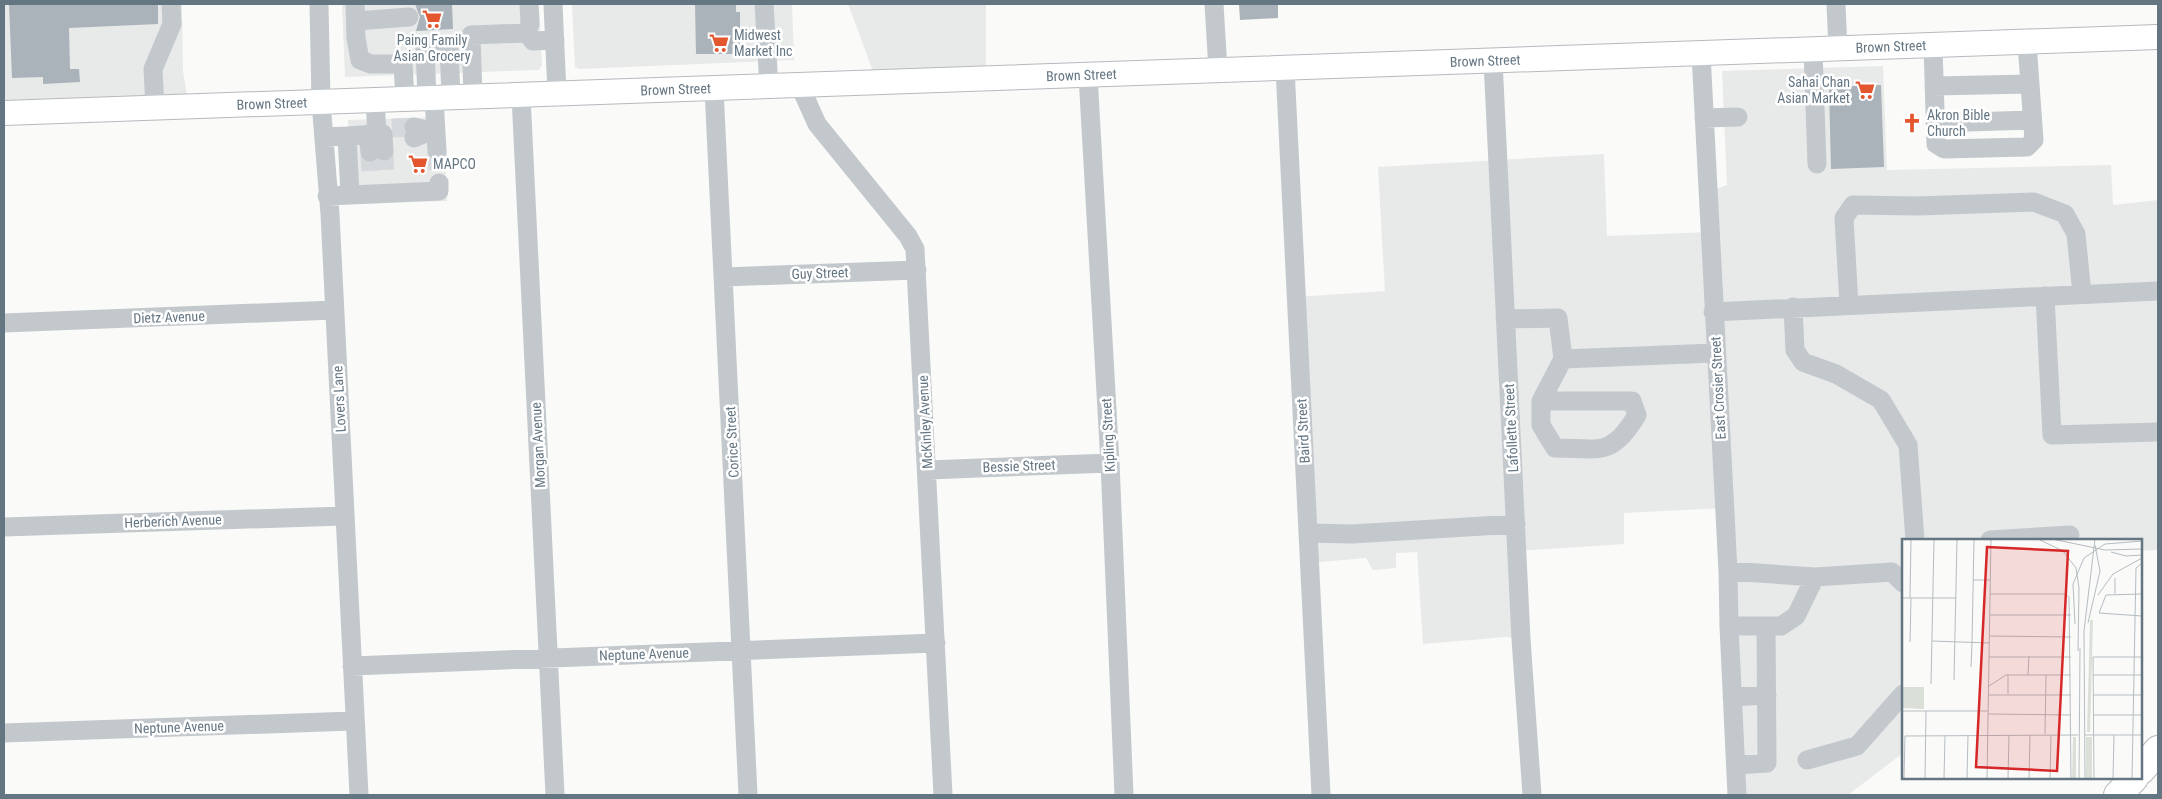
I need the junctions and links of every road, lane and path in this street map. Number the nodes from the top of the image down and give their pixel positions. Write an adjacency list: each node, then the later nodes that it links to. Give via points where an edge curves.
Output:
1 (171, 4): 33 (street, via 172,24 153,69)
2 (319, 4): 32 (street, Lovers Lane)
3 (530, 4): 10 (street)
4 (553, 4): 12 (street)
5 (764, 4): 26 (street)
6 (1214, 4): 21 (street)
7 (1836, 4): 17 (street)
8 (355, 12): 9 (street); 30 (street, via 360,60 371,64 403,64)
9 (409, 17)
10 (527, 33): 12 (street, via 533,42); 14 (street, via 471,35)
11 (2158, 37): 13 (main road, Brown Street)
12 (555, 40): 28 (street)
13 (2027, 42): 15 (main road, Brown Street); 23 (street)
14 (471, 45): 30 (street); 30 (street, via 425,47)
15 (1933, 46): 17 (main road, Brown Street); 25 (street)
16 (1813, 50): 17 (main road, Brown Street); 18 (main road, Brown Street); 42 (street)
17 (1838, 50)
18 (1701, 54): 19 (main road, Brown Street); 36 (street, East Crosier Street)
19 (1493, 61): 20 (main road, Brown Street); 55 (street, Lafollette Street)
20 (1285, 68): 21 (main road, Brown Street); 66 (street, Baird Street)
21 (1218, 70): 22 (main road, Brown Street)
22 (1088, 75): 24 (main road, Brown Street); 61 (street, Kipling Street)
23 (2030, 84): 25 (street); 37 (street)
24 (800, 86): 26 (main road, Brown Street); 46 (street, McKinley Avenue, via 817,124 908,236 915,249)
25 (1934, 86): 38 (street)
26 (769, 87): 27 (main road, Brown Street)
27 (714, 89): 28 (main road, Brown Street); 47 (street, Corice Street)
28 (558, 93): 29 (main road, Brown Street)
29 (521, 96): 30 (main road, Brown Street); 77 (street, Morgan Avenue)
30 (438, 98): 31 (main road, Brown Street); 41 (street, via 423,132)
31 (375, 100): 32 (main road, Brown Street); 39 (street, via 382,138)
32 (321, 102): 33 (main road, Brown Street); 40 (street, Lovers Lane)
33 (155, 108): 34 (main road, Brown Street)
34 (4, 113)
35 (1738, 117): 36 (street)
36 (1704, 118): 54 (street, East Crosier Street)
37 (2032, 120): 38 (street); 38 (street, via 2034,140 2027,147 1944,149 1936,144)
38 (1935, 123)
39 (347, 136): 40 (street); 44 (street)
40 (324, 137): 45 (street, Lovers Lane)
41 (437, 151)
42 (1817, 164)
43 (439, 183): 44 (street, via 439,191 379,185)
44 (350, 195): 45 (street)
45 (327, 196): 53 (street, Lovers Lane)
46 (917, 270): 47 (street, Guy Street); 62 (street, McKinley Avenue)
47 (724, 276): 76 (street, Corice Street)
48 (2158, 291): 49 (street)
49 (2082, 294): 50 (street); 51 (street, via 2076,234 2065,214 2034,202 1918,206 1853,204 1844,218)
50 (2045, 296): 51 (street); 60 (street, via 2052,435)
51 (1849, 305): 52 (street)
52 (1792, 308): 54 (street); 68 (street, via 1795,350 1803,362 1836,374 1881,400 1908,445)
53 (334, 310): 56 (street, Dietz Avenue); 63 (street, Lovers Lane)
54 (1714, 312): 57 (street, East Crosier Street)
55 (1505, 319): 58 (street, via 1558,318); 64 (street, Lafollette Street)
56 (4, 323)
57 (1715, 353): 58 (street); 70 (street, East Crosier Street)
58 (1563, 359): 59 (street)
59 (1541, 401): 59 (street, via 1540,425 1555,448 1608,448 1625,435 1637,415 1632,401)
60 (2158, 432)
61 (1110, 463): 62 (street, Bessie Street); 93 (street, Kipling Street)
62 (928, 470): 75 (street, McKinley Avenue)
63 (343, 516): 65 (street, Herberich Avenue); 78 (street, Lovers Lane)
64 (1516, 524): 66 (street, via 1352,534); 95 (street, Lafollette Street)
65 (4, 527)
66 (1308, 533): 94 (street, Baird Street)
67 (2070, 535): 69 (street)
68 (1915, 539)
69 (2006, 539)
70 (1728, 571): 71 (street); 73 (street, East Crosier Street)
71 (1815, 577): 72 (street, via 1892,572); 74 (street, via 1796,616 1781,626)
72 (1902, 582)
73 (1729, 626): 74 (street); 81 (street, East Crosier Street)
74 (1766, 626): 80 (street)
75 (936, 643): 76 (street, Neptune Avenue); 92 (street, McKinley Avenue)
76 (742, 650): 77 (street, Neptune Avenue); 91 (street, Corice Street)
77 (548, 658): 78 (street, Neptune Avenue); 90 (street, Morgan Avenue)
78 (352, 666): 82 (street, Lovers Lane)
79 (1902, 695): 85 (street, via 1857,746)
80 (1767, 696): 81 (street); 86 (street, via 1768,763)
81 (1732, 697): 86 (street, East Crosier Street)
82 (353, 721): 83 (street, Neptune Avenue); 89 (street, Lovers Lane)
83 (4, 733)
84 (2158, 750): 87 (highway)
85 (1806, 760)
86 (1736, 765): 96 (street, East Crosier Street)
87 (2142, 769)
88 (2133, 779): 97 (highway)
89 (359, 795)
90 (555, 795)
91 (748, 795)
92 (943, 795)
93 (1124, 795)
94 (1320, 795)
95 (1532, 795)
96 (1737, 795)
97 (2118, 795)

